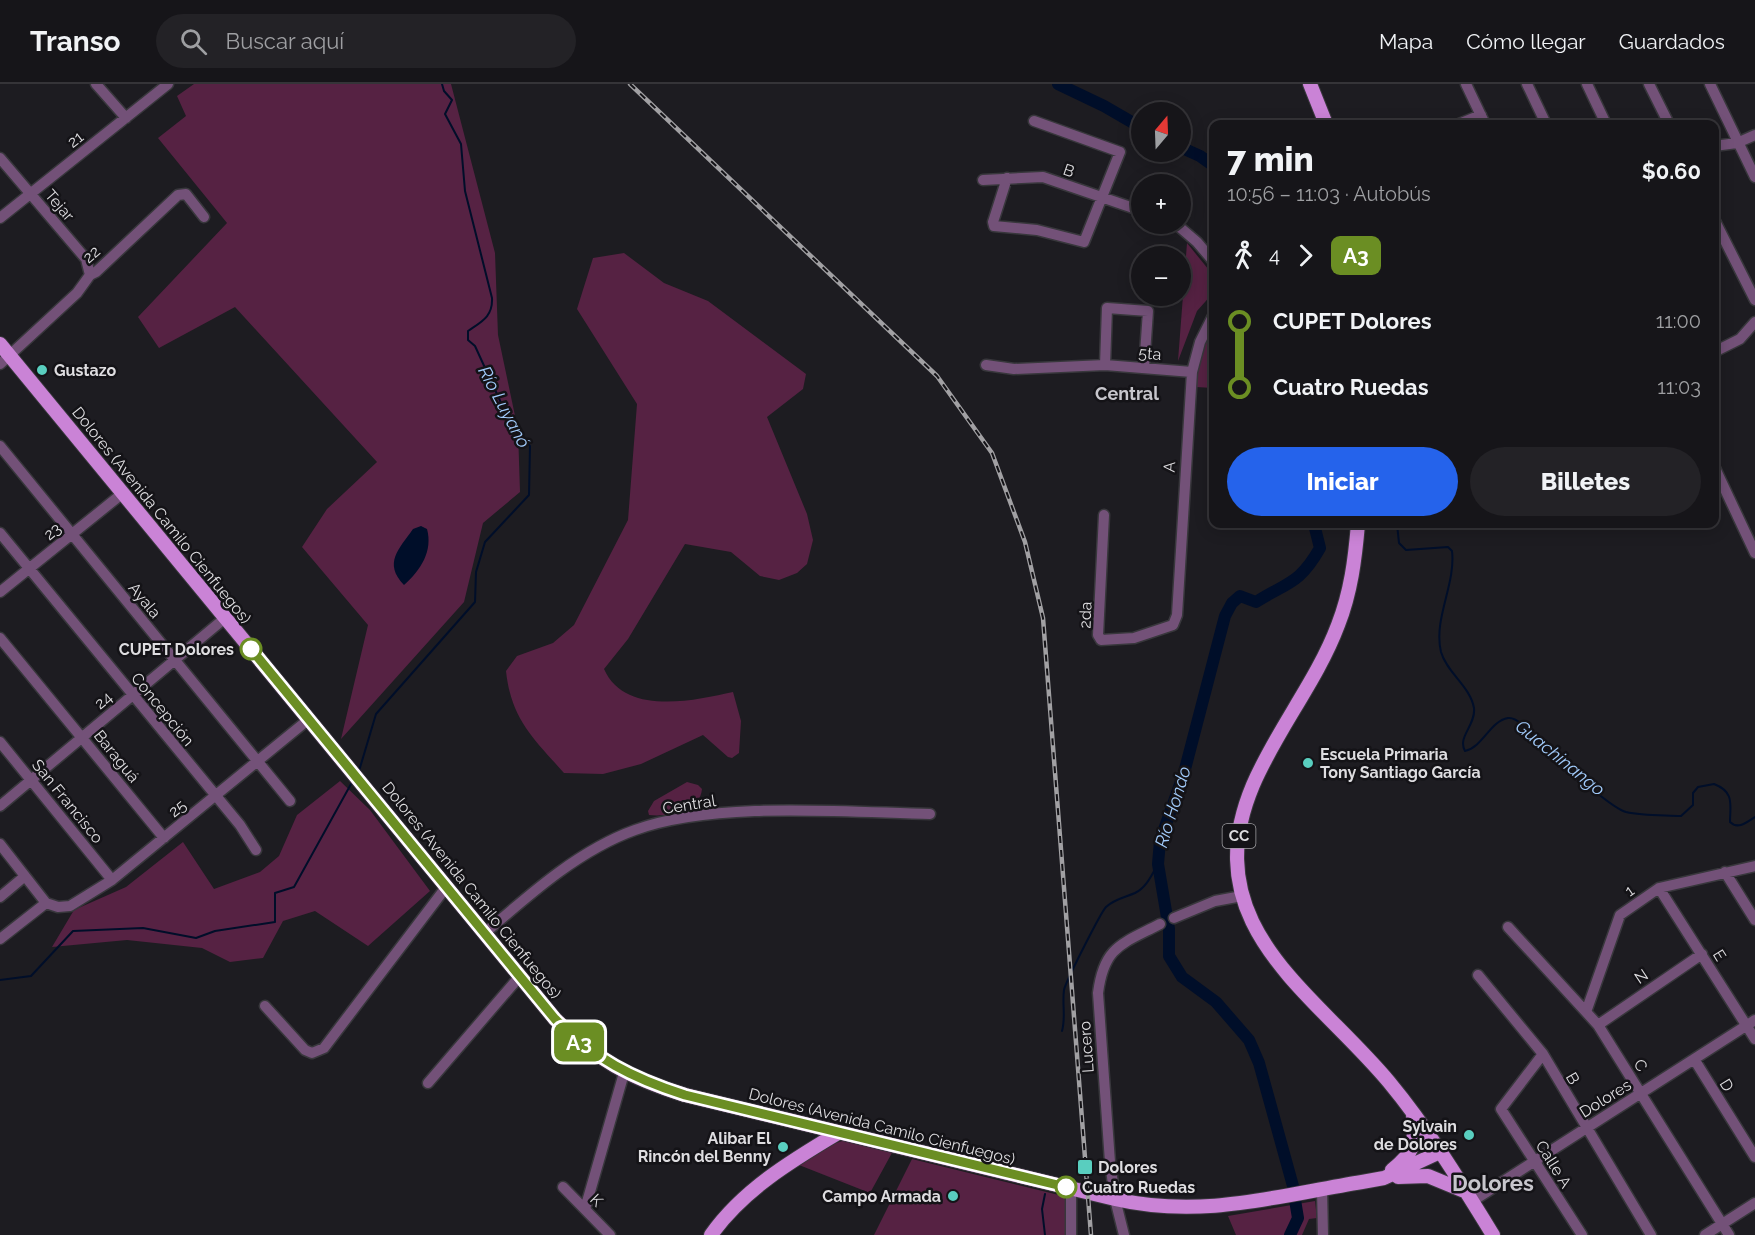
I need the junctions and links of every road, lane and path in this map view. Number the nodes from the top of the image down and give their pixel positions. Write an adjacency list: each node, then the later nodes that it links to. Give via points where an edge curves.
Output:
1 (96, 84): 9 (street)
2 (168, 84): 9 (street, 21)
3 (1311, 84): 10 (main road)
4 (1466, 84): 11 (street)
5 (1527, 84): 12 (street)
6 (1587, 84): 13 (street)
7 (1649, 84): 14 (street)
8 (1710, 84): 17 (street)
9 (126, 118): 23 (street, 21)
10 (1324, 120)
11 (1483, 120)
12 (1544, 120)
13 (1604, 120)
14 (1667, 120)
15 (1034, 121): 24 (street, via 1118,149)
16 (1755, 135): 17 (street)
17 (1737, 143): 18 (street); 20 (street)
18 (1719, 145)
19 (0, 158): 23 (street, Tejar)
20 (1755, 177)
21 (1007, 178): 22 (street, B); 24 (street, B, via 1043,177); 24 (street, via 994,226 1037,230 1084,242)
22 (983, 180)
23 (30, 194): 27 (street, 21); 31 (street, Tejar, via 86,259)
24 (1103, 198): 25 (street, B)
25 (1131, 207)
26 (204, 217): 31 (street, 22, via 186,194 178,195)
27 (0, 218)
28 (1719, 229): 32 (street)
29 (1188, 234): 30 (street)
30 (1209, 256)
31 (90, 275): 37 (street, 22)
32 (1755, 300)
33 (1755, 322): 36 (street, via 1740,339)
34 (1209, 324): 41 (street, A)
35 (0, 344): 37 (main road, Dolores (Avenida Camilo Cienfuegos))
36 (1719, 349)
37 (5, 360): 44 (main road, Dolores (Avenida Camilo Cienfuegos))
38 (986, 365): 39 (street, 5ta, via 1014,369)
39 (1105, 365): 40 (street, 5ta); 40 (street, via 1107,308 1148,311)
40 (1144, 368): 41 (street, 5ta)
41 (1191, 372): 53 (street, A, via 1177,615)
42 (0, 446): 48 (street, Ayala)
43 (1719, 476): 49 (street)
44 (123, 493): 48 (street, 23); 52 (main road, Dolores (Avenida Camilo Cienfuegos))
45 (1104, 515): 53 (street, 2da, via 1098,635 1101,640 1134,638)
46 (1358, 528): 75 (main road, CC, via 1355,569 1338,627 1260,768 1246,801 1239,844)
47 (0, 533): 50 (street, Concepción)
48 (71, 534): 50 (street, 23); 55 (street, Ayala)
49 (1754, 549)
50 (29, 569): 51 (street, 23); 56 (street, Concepción)
51 (0, 592)
52 (225, 618): 55 (street, 24); 57 (main road, Dolores (Avenida Camilo Cienfuegos))
53 (1173, 625)
54 (0, 638): 58 (street, Baraguá)
55 (176, 660): 56 (street, 24); 60 (street, Ayala)
56 (132, 696): 58 (street, 24); 62 (street, Concepción)
57 (309, 719): 60 (street, 25); 73 (main road, Dolores (Avenida Camilo Cienfuegos))
58 (82, 737): 61 (street, 24); 66 (street, Baraguá)
59 (0, 742): 61 (street, San Francisco)
60 (256, 761): 62 (street, 25); 63 (street, Ayala)
61 (31, 780): 64 (street, 24); 72 (street, San Francisco)
62 (215, 796): 66 (street, 25); 68 (street, Concepción)
63 (290, 801)
64 (0, 806)
65 (930, 814): 82 (street, Central, via 728,814 635,830 590,851)
66 (164, 838): 72 (street, 25)
67 (0, 844): 71 (street)
68 (256, 850)
69 (1755, 866): 70 (street, 1)
70 (1725, 872): 74 (street, 1); 79 (street)
71 (25, 876): 76 (street); 77 (street)
72 (112, 880): 77 (street, 25, via 70,906)
73 (447, 886): 82 (main road, Dolores (Avenida Camilo Cienfuegos)); 87 (street, via 324,1048 312,1053 305,1050)
74 (1659, 888): 84 (street, E); 88 (street, 1, via 1620,915)
75 (1242, 896): 78 (street, via 1215,901); 97 (main road, CC, via 1268,951)
76 (0, 897)
77 (46, 903): 83 (street)
78 (1173, 918)
79 (1755, 920)
80 (1160, 924): 108 (street, Lucero, via 1121,944 1101,971 1098,993 1102,1059)
81 (1508, 927): 88 (street, C)
82 (485, 933): 86 (main road, Dolores (Avenida Camilo Cienfuegos))
83 (0, 939)
84 (1702, 954): 89 (street, E); 90 (street, N)
85 (1478, 975): 92 (street, B)
86 (520, 976): 94 (main road, Dolores (Avenida Camilo Cienfuegos), via 580,1044); 95 (street)
87 (265, 1006)
88 (1586, 1012): 90 (street, C)
89 (1751, 1023): 91 (street, E); 93 (street, Dolores)
90 (1598, 1025): 96 (street, C)
91 (1755, 1039)
92 (1543, 1054): 98 (street, B); 102 (street, Calle A, via 1501,1109)
93 (1694, 1059): 96 (street, Dolores); 101 (street, D)
94 (624, 1073): 99 (main road, Dolores (Avenida Camilo Cienfuegos), via 685,1095); 110 (street)
95 (428, 1083)
96 (1641, 1093): 98 (street, Dolores); 111 (street, C)
97 (1413, 1112): 100 (main road, CC); 103 (main road, via 1413,1149)
98 (1584, 1128): 102 (street, Dolores); 119 (street, B)
99 (838, 1133): 105 (main road, Dolores (Avenida Camilo Cienfuegos)); 114 (main road, via 746,1194)
100 (1440, 1152): 103 (main road, Dolores (Avenida Camilo Cienfuegos)); 107 (main road, CC)
101 (1755, 1158)
102 (1534, 1161): 107 (street, Dolores); 118 (street, Calle A)
103 (1384, 1178): 106 (main road, Dolores (Avenida Camilo Cienfuegos)); 107 (main road, via 1428,1176)
104 (562, 1187): 110 (street, K)
105 (1071, 1188): 108 (main road, Dolores (Avenida Camilo Cienfuegos)); 115 (street)
106 (1316, 1190): 108 (main road, Dolores (Avenida Camilo Cienfuegos), via 1211,1208 1157,1207); 117 (street)
107 (1468, 1196): 112 (main road, CC)
108 (1115, 1199): 116 (street, Lucero)
109 (1755, 1203): 111 (street)
110 (585, 1209): 113 (street, K)
111 (1723, 1225): 120 (street); 121 (street, C)
112 (1488, 1233)
113 (610, 1235)
114 (711, 1235)
115 (1071, 1235)
116 (1124, 1235)
117 (1323, 1235)
118 (1582, 1235)
119 (1651, 1235)
120 (1705, 1235)
121 (1730, 1235)

